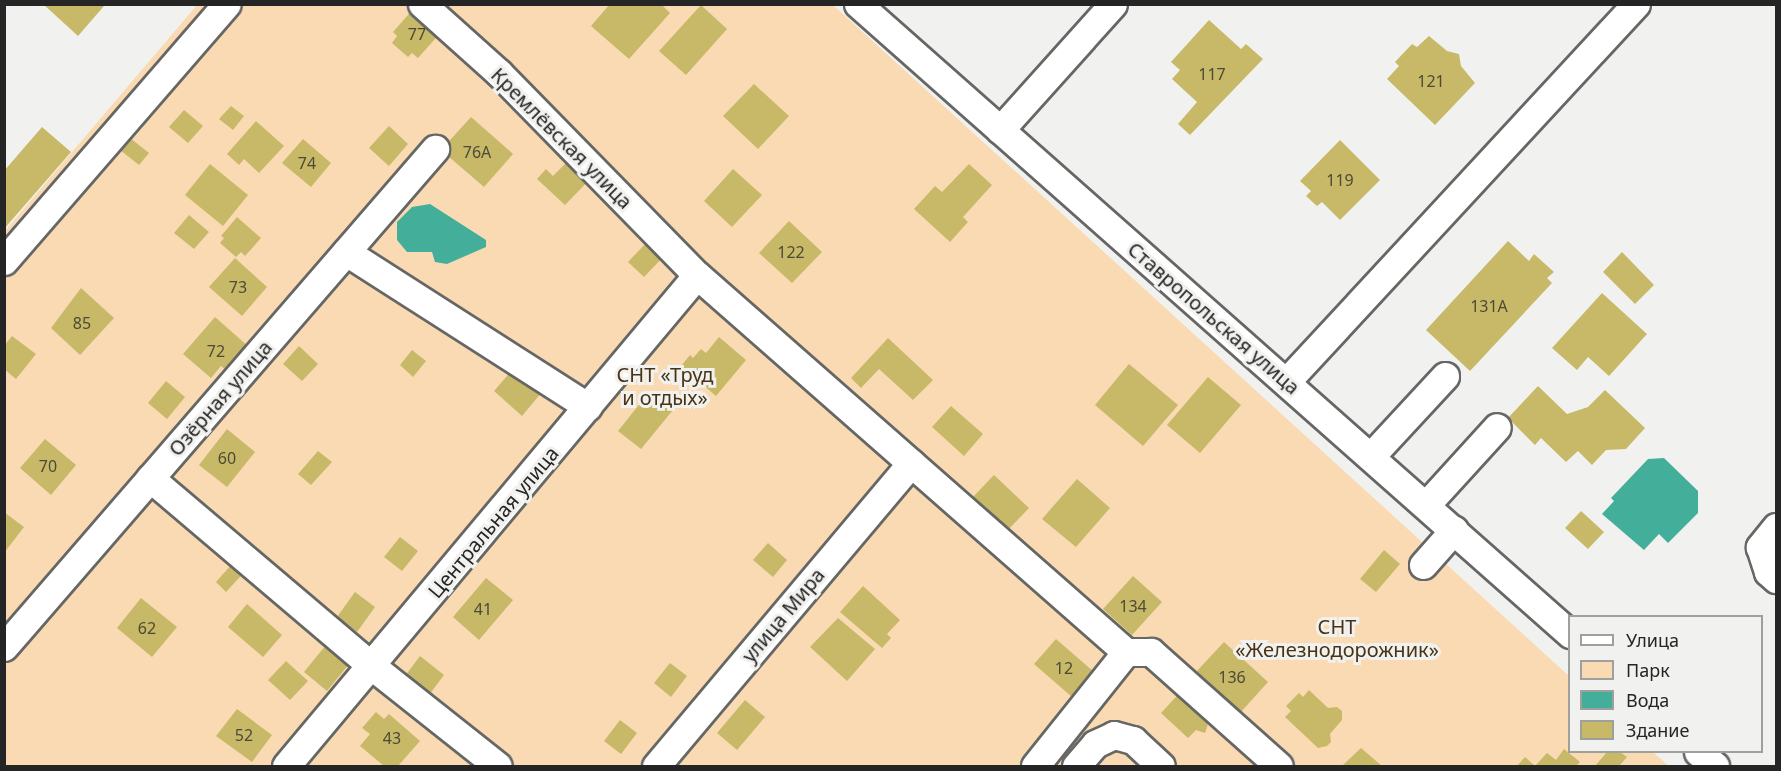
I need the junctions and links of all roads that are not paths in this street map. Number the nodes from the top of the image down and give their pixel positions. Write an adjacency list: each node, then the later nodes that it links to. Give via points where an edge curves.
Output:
1 (227, 4): 9 (street)
2 (422, 4): 10 (street, Кремлёвская улица, via 499,73)
3 (858, 4): 6 (street, Ставропольская улица)
4 (1113, 4): 6 (street)
5 (1636, 4): 12 (street)
6 (1000, 130): 12 (street, Ставропольская улица)
7 (435, 149): 8 (street, Озёрная улица)
8 (346, 252): 13 (street); 17 (street, Озёрная улица)
9 (4, 261)
10 (697, 275): 13 (street, Центральная улица); 16 (street, Кремлёвская улица)
11 (1445, 376): 15 (street)
12 (1286, 381): 15 (street, Ставропольская улица)
13 (588, 407): 26 (street, Центральная улица)
14 (1497, 428): 18 (street)
15 (1371, 456): 18 (street, Ставропольская улица)
16 (911, 463): 25 (street, Кремлёвская улица); 30 (street, улица Мира)
17 (150, 478): 24 (street, Озёрная улица); 26 (street)
18 (1426, 505): 20 (street, Ставропольская улица)
19 (1776, 527): 22 (street, via 1760,547 1768,572)
20 (1454, 530): 21 (street); 23 (street, Ставропольская улица)
21 (1423, 565)
22 (1776, 579)
23 (1568, 633)
24 (4, 647)
25 (1126, 652): 31 (street); 34 (street, via 1151,652)
26 (373, 667): 28 (street, Центральная улица); 29 (street)
27 (1699, 753): 35 (street)
28 (286, 766)
29 (498, 766)
30 (656, 766)
31 (1035, 766)
32 (1076, 766): 33 (street, via 1095,744 1113,735 1133,740)
33 (1161, 766)
34 (1279, 766)
35 (1715, 766)

